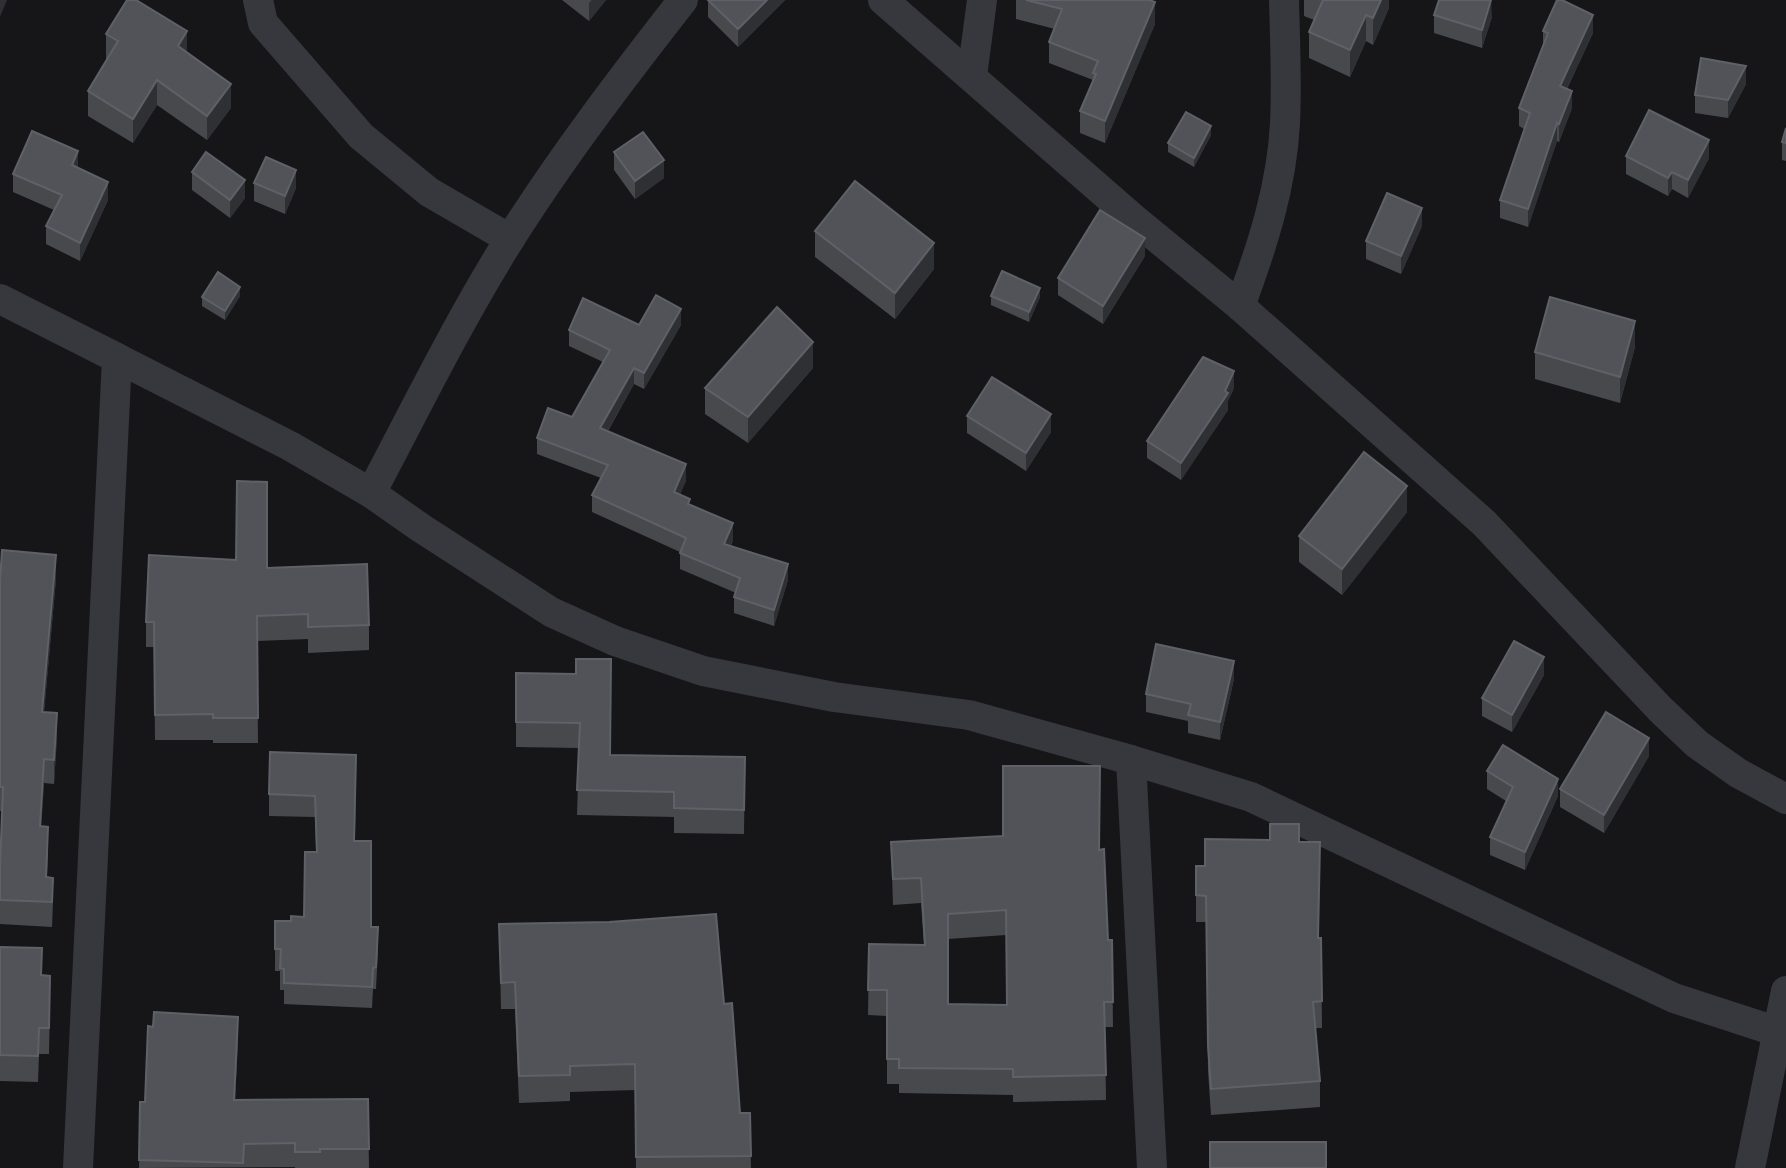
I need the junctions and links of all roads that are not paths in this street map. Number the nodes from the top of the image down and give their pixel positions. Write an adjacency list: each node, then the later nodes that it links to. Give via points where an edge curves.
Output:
1 (258, 0): 7 (street, via 263,23 361,136 429,192)
2 (683, 0): 7 (street)
3 (883, 0): 6 (street)
4 (982, 0): 6 (street)
5 (1284, 0): 9 (street, via 1285,124 1277,180 1265,238)
6 (972, 76): 9 (street)
7 (510, 239): 11 (street)
8 (0, 299): 10 (street)
9 (1240, 306): 13 (street, via 1484,523 1697,744)
10 (117, 358): 11 (street); 16 (street)
11 (371, 493): 12 (street, via 551,612 615,641 703,671 834,697 969,715)
12 (1131, 760): 15 (street, via 1251,797 1674,998); 17 (street)
13 (1786, 799)
14 (1786, 991): 15 (street)
15 (1778, 1032): 18 (street)
16 (78, 1168)
17 (1152, 1168)
18 (1750, 1168)

